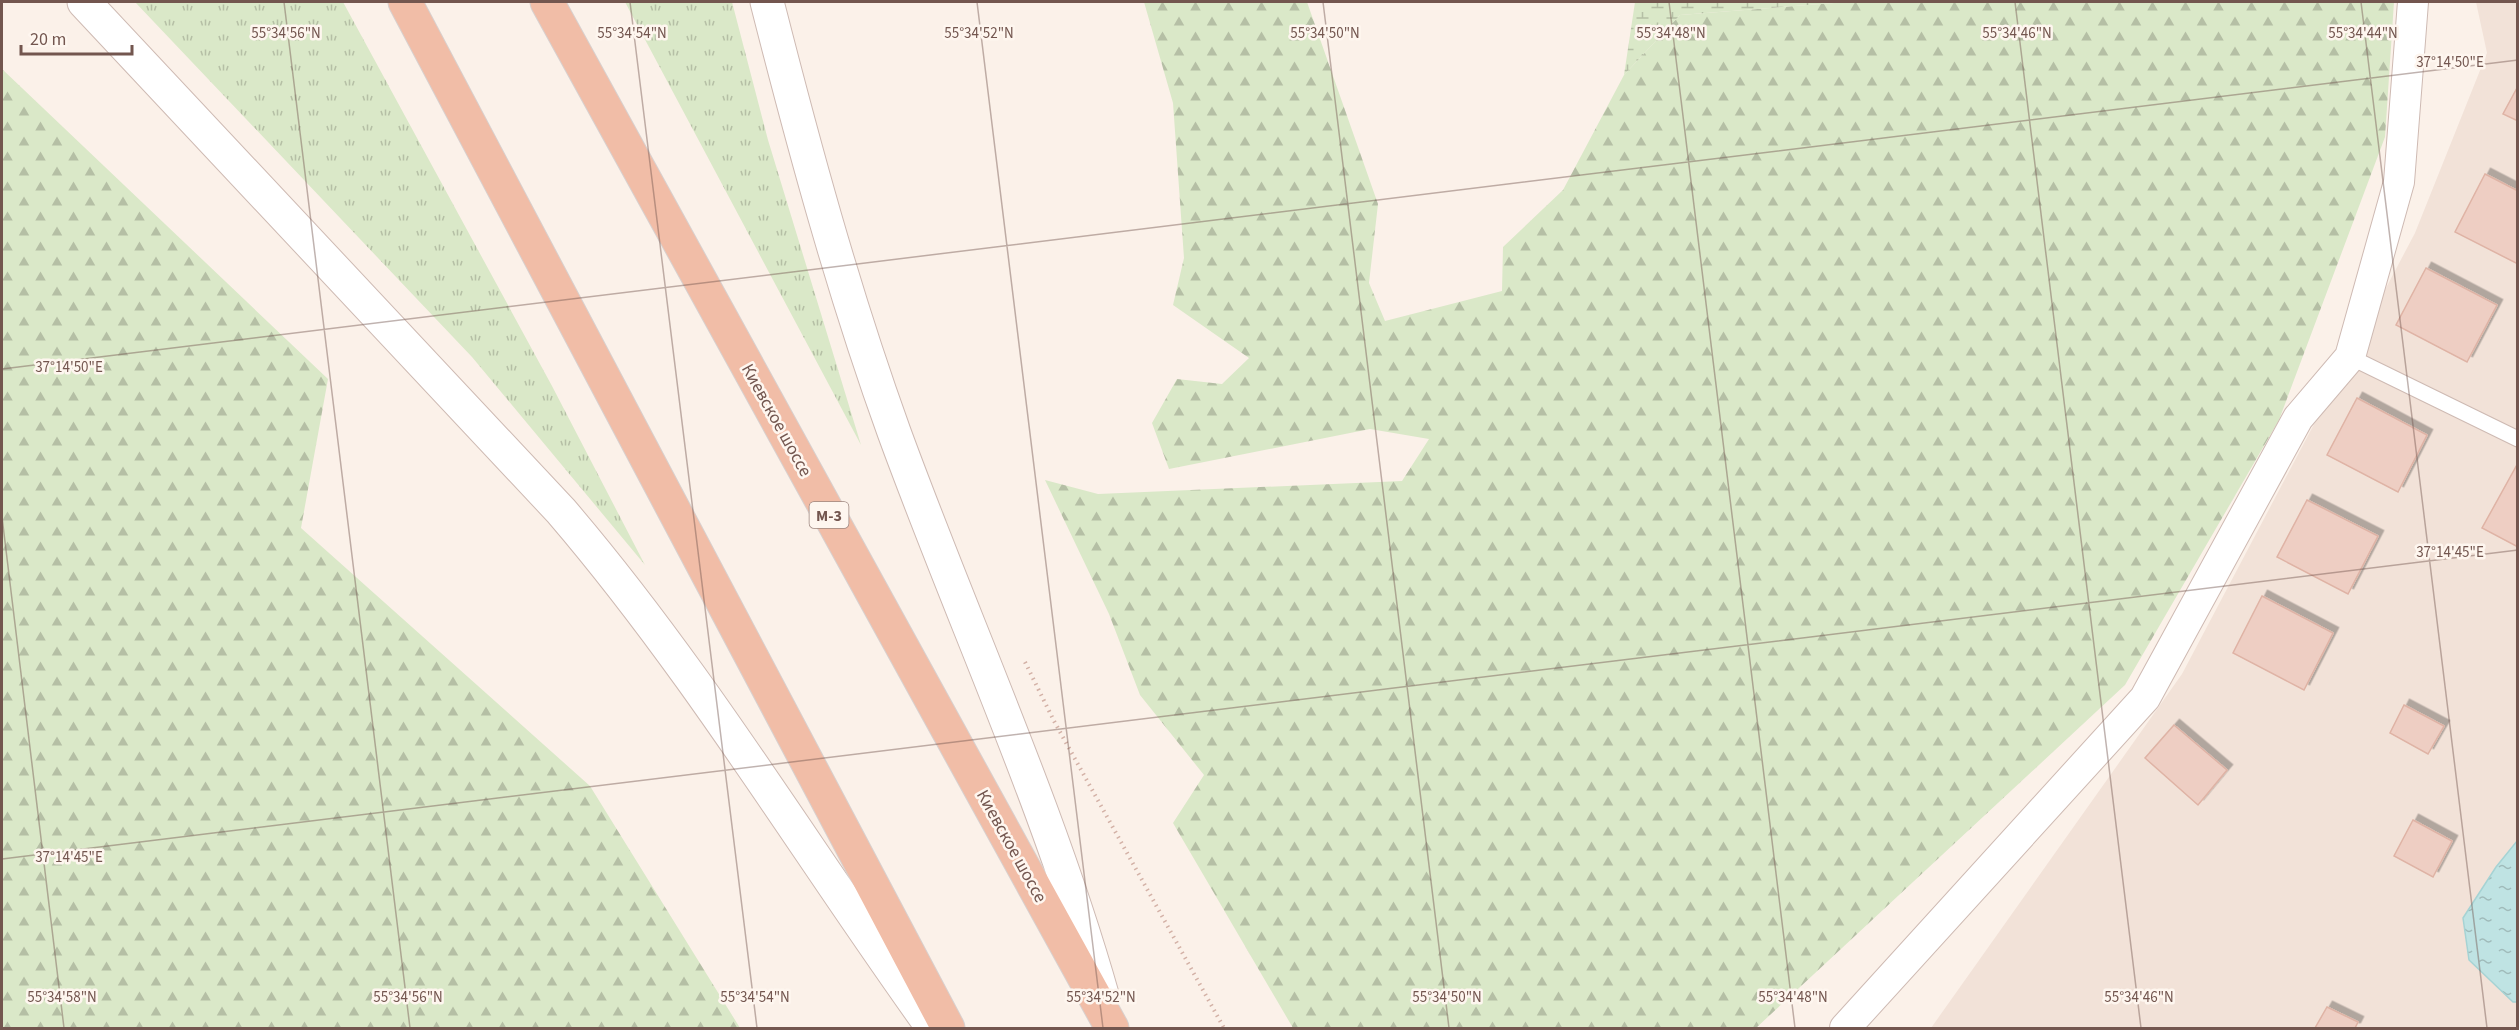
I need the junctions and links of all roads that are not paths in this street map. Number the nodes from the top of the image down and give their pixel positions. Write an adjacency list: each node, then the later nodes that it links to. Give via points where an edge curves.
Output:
1 (84, 2): 9 (street, via 598,554 699,690)
2 (405, 2): 10 (highway)
3 (547, 2): 8 (highway, Киевское шоссе / М-3)
4 (767, 2): 8 (street, via 815,188 865,350 1057,851)
5 (2413, 2): 6 (street, via 2399,182)
6 (2350, 357): 7 (lane); 11 (street, via 2298,418 2145,698)
7 (2517, 439)
8 (1112, 1028)
9 (933, 1029)
10 (948, 1029)
11 (1845, 1029)

